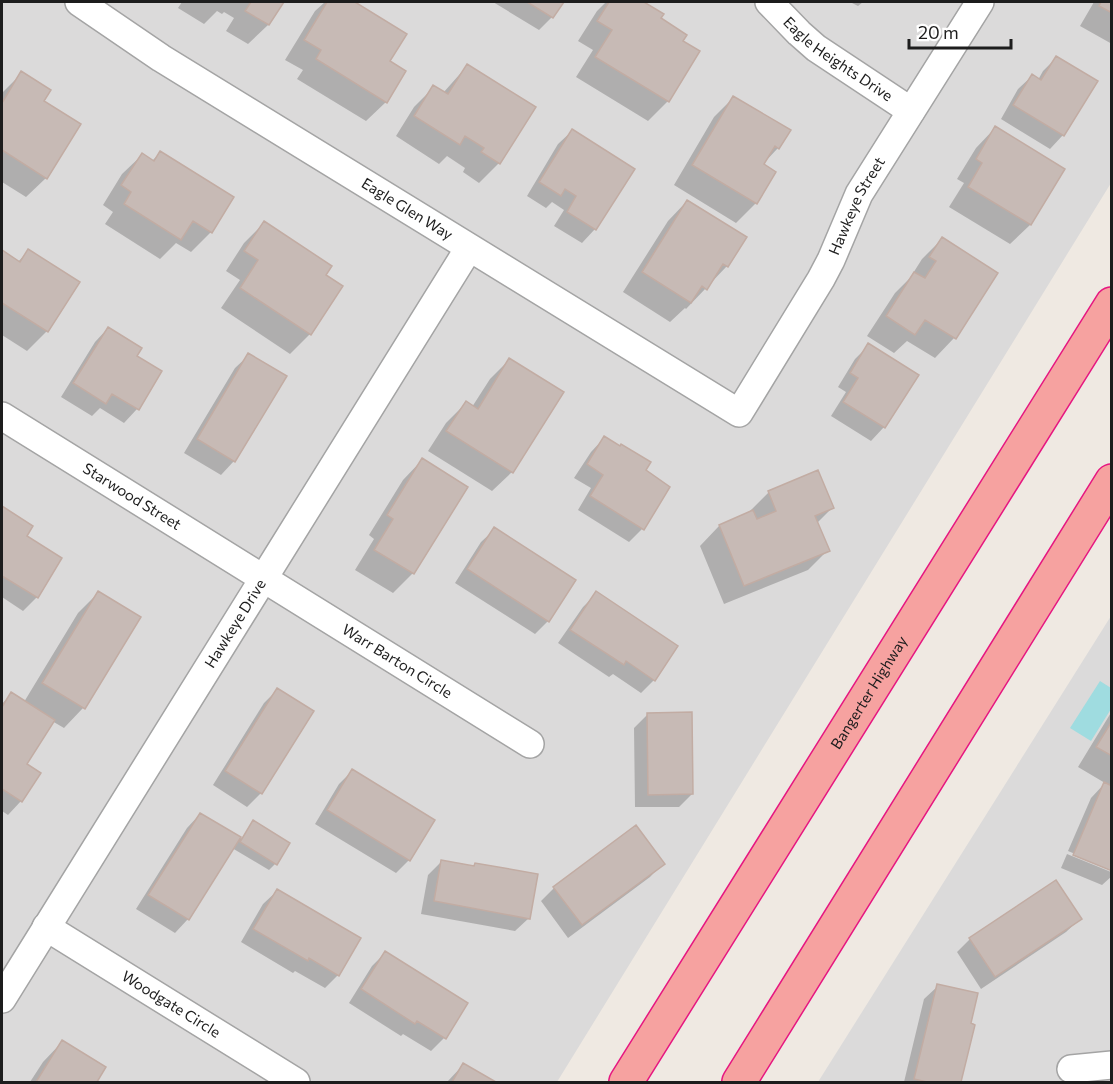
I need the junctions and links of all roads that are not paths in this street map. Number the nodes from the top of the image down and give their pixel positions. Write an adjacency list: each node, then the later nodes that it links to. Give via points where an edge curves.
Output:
1 (79, 2): 5 (street, Eagle Glen Way, via 161,58)
2 (769, 2): 4 (street, Eagle Heights Drive, via 816,48)
3 (980, 2): 4 (street, Hawkeye Street)
4 (911, 111): 7 (street, Hawkeye Street, via 859,194 831,260)
5 (469, 248): 7 (street, Eagle Glen Way); 10 (street, Hawkeye Drive)
6 (1112, 304): 17 (highway, Bangerter Highway)
7 (739, 413)
8 (2, 416): 10 (street, Starwood Street)
9 (1112, 481): 18 (highway)
10 (264, 578): 11 (street, Warr Barton Circle); 12 (street, Hawkeye Drive)
11 (530, 744)
12 (46, 927): 13 (street, Hawkeye Drive); 16 (street, Woodgate Circle)
13 (2, 999)
14 (1112, 1065): 15 (street)
15 (1071, 1069)
16 (296, 1083)
17 (626, 1083)
18 (739, 1083)

